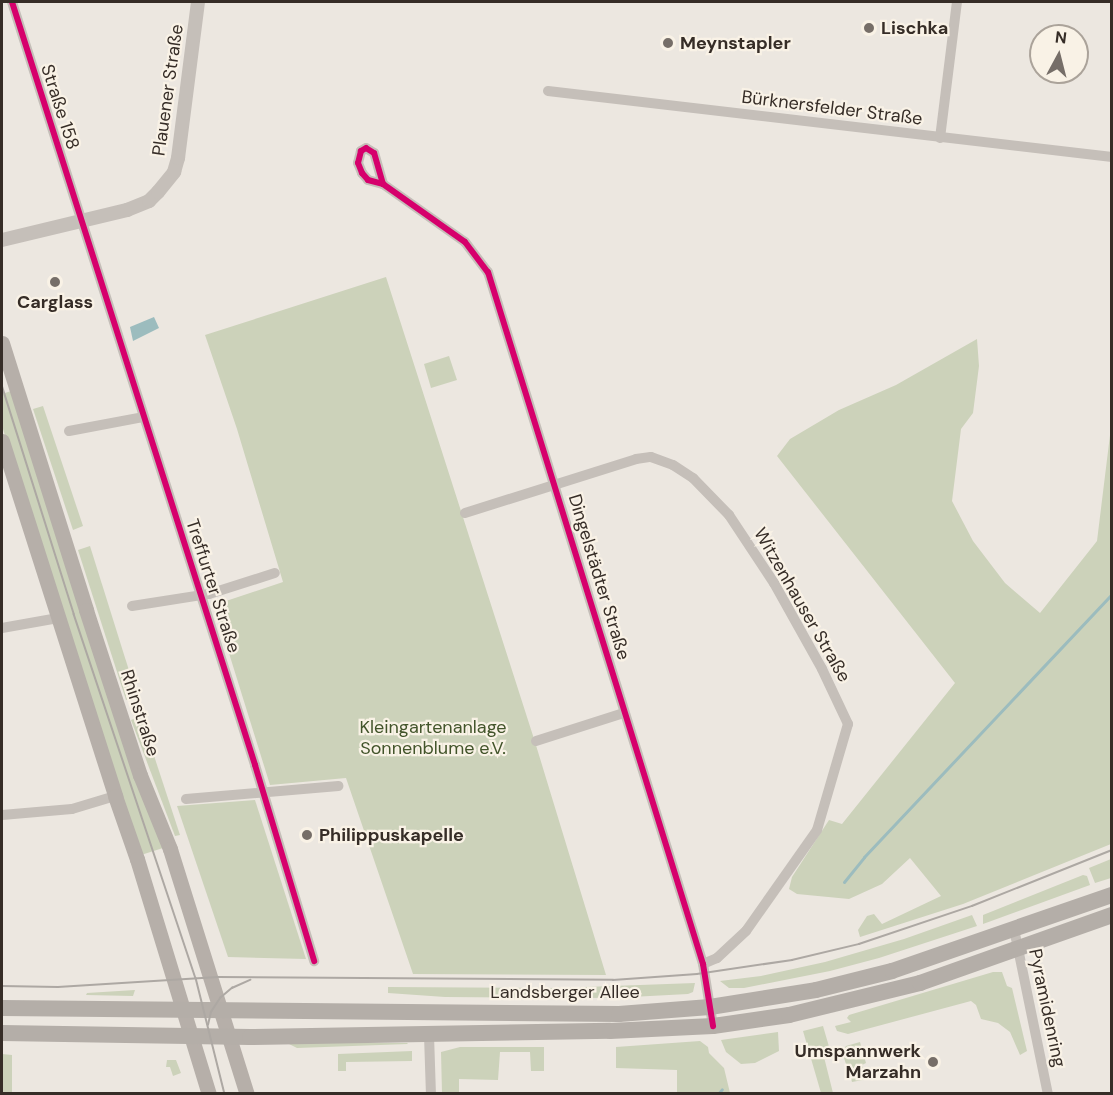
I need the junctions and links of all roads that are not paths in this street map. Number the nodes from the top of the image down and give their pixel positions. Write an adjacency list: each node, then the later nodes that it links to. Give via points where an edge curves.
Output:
1 (12, 2): 8 (street, Straße 158)
2 (198, 2): 8 (street, Plauener Straße, via 174,172 148,201)
3 (957, 2): 5 (street)
4 (548, 91): 5 (street, Bürknersfelder Straße)
5 (940, 138): 6 (street, Bürknersfelder Straße)
6 (1112, 157)
7 (382, 184): 14 (street, Dingelstädter Straße, via 465,242 483,261)
8 (82, 221): 9 (street, Plauener Straße); 11 (street, Treffurter Straße)
9 (2, 240)
10 (2, 343): 37 (main road, Rhinstraße, via 140,775 170,849)
11 (143, 417): 12 (street); 17 (street, Treffurter Straße)
12 (69, 431)
13 (2, 443): 19 (main road)
14 (555, 484): 15 (street, Witzenhauser Straße); 21 (street, Dingelstädter Straße); 33 (street, Witzenhauser Straße, via 636,459 651,458 686,473 729,515 774,583 847,718 848,729 810,844 746,931 717,958)
15 (465, 513)
16 (275, 573): 17 (street)
17 (200, 595): 18 (street); 24 (street, Treffurter Straße)
18 (132, 606)
19 (58, 618): 20 (street); 25 (main road)
20 (2, 628)
21 (624, 713): 22 (street); 33 (street, Dingelstädter Straße)
22 (536, 741)
23 (338, 786): 24 (street)
24 (263, 794): 26 (street); 32 (street, Treffurter Straße)
25 (115, 796): 27 (street, via 72,808); 36 (main road)
26 (186, 799)
27 (2, 815)
28 (1112, 895): 30 (main road, Landsberger Allee)
29 (1112, 915): 31 (main road, Landsberger Allee)
30 (1014, 929): 31 (street, Pyramidenring); 34 (main road, Landsberger Allee, via 892,971 816,990)
31 (1018, 948): 38 (main road, Landsberger Allee, via 920,983 825,1008); 46 (street, Pyramidenring)
32 (314, 961)
33 (703, 964): 34 (street, Dingelstädter Straße)
34 (710, 1006): 37 (main road, Landsberger Allee, via 619,1014); 38 (street, Dingelstädter Straße)
35 (2, 1008): 36 (main road, Landsberger Allee)
36 (183, 1010): 37 (main road, Landsberger Allee); 41 (main road)
37 (221, 1012): 42 (main road, Rhinstraße)
38 (712, 1026): 40 (main road, Landsberger Allee)
39 (2, 1034): 41 (main road, Landsberger Allee)
40 (429, 1035): 42 (main road, Landsberger Allee); 45 (street)
41 (190, 1036): 42 (main road, Landsberger Allee); 43 (main road)
42 (230, 1037): 44 (main road, Rhinstraße)
43 (208, 1094)
44 (247, 1094)
45 (431, 1094)
46 (1048, 1094)

